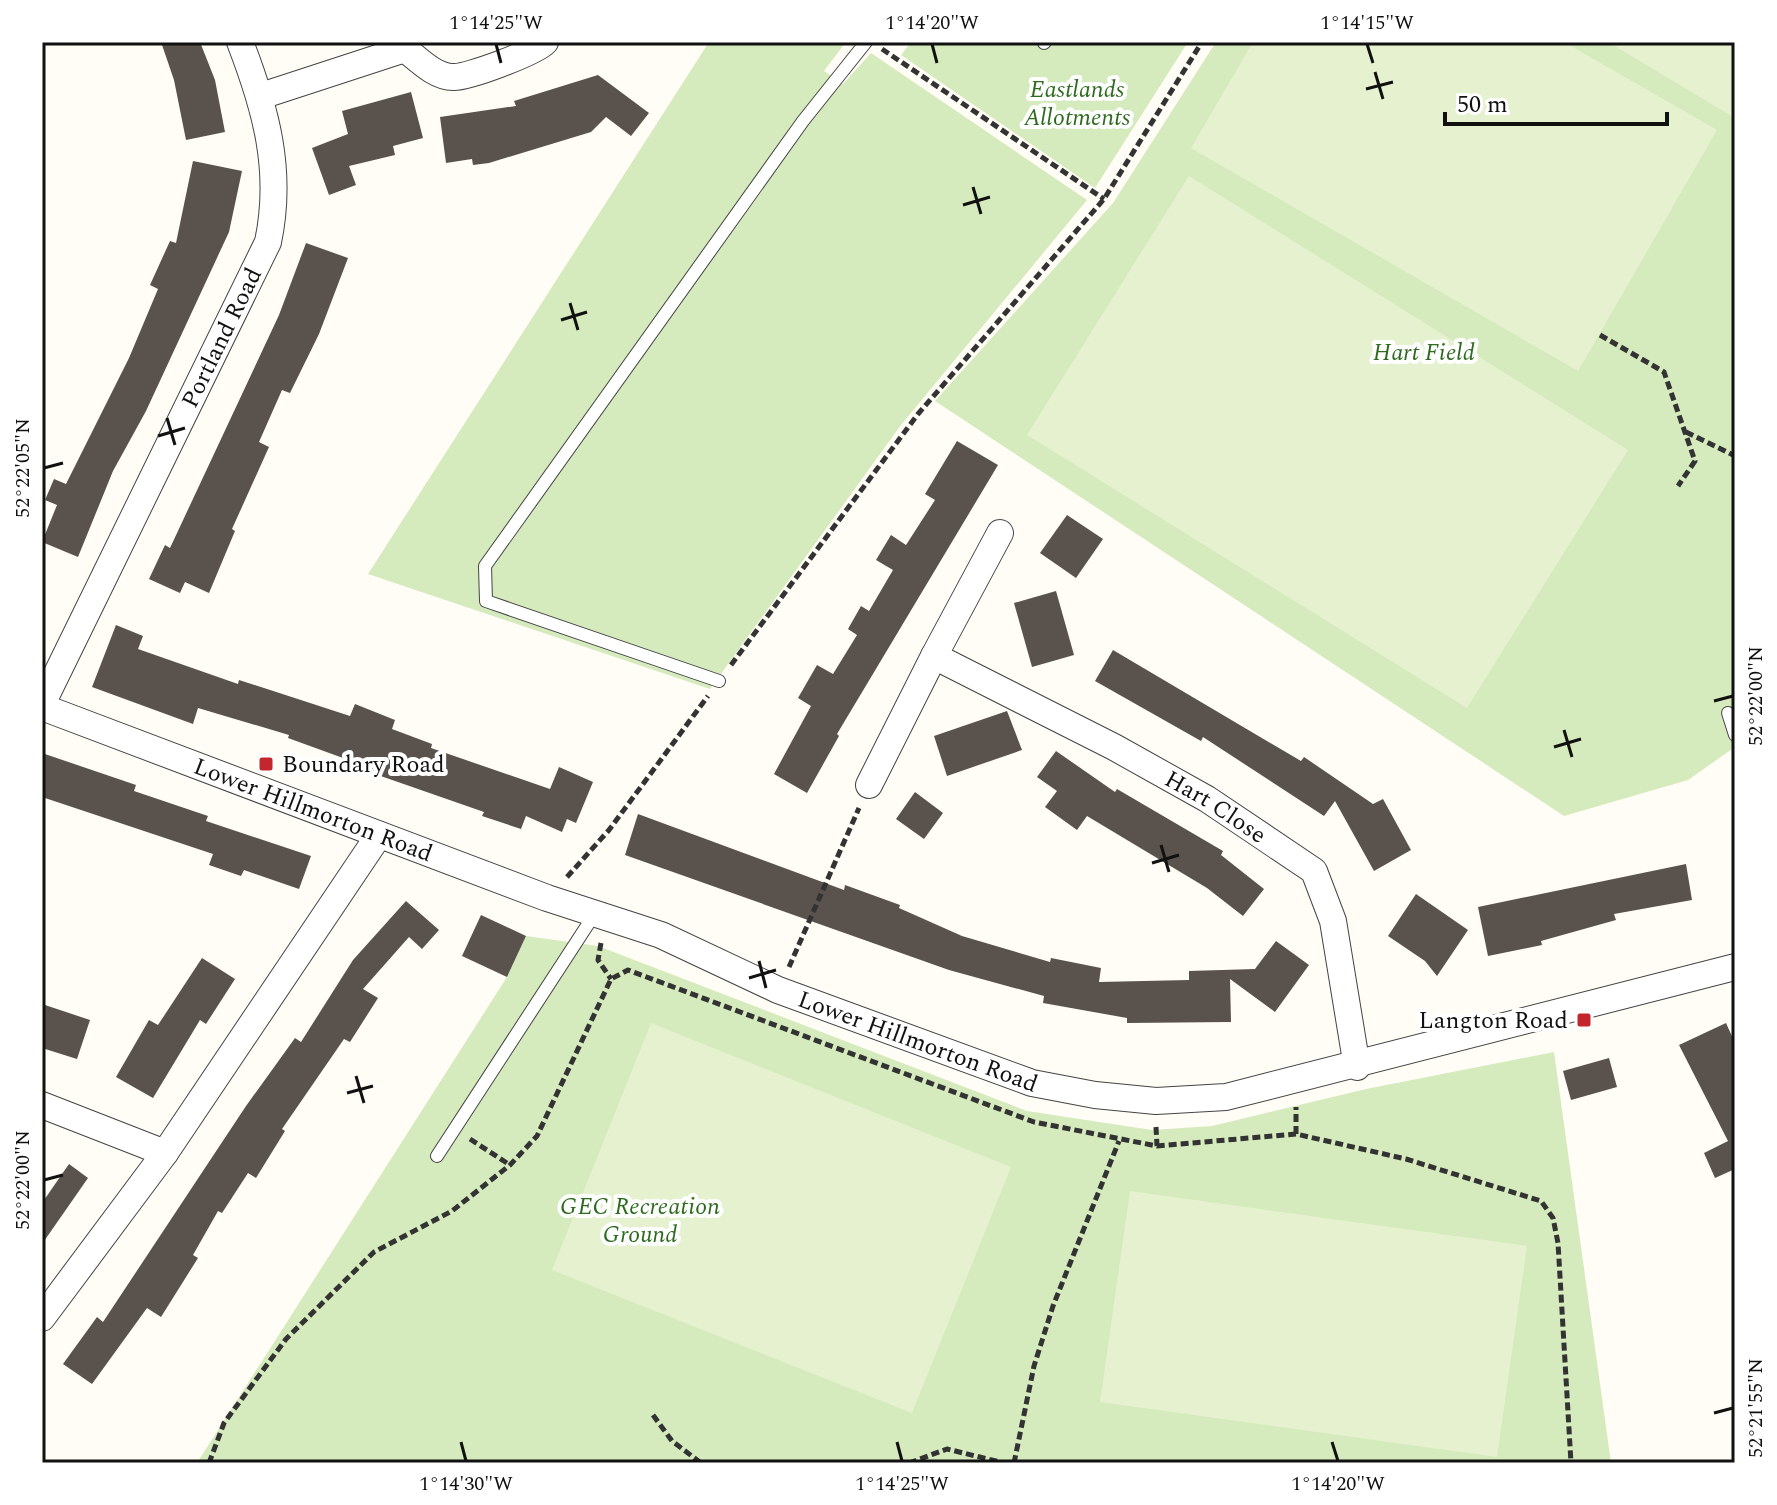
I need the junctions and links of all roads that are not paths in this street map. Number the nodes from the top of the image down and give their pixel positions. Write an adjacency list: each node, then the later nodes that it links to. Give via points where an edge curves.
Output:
1 (240, 42): 5 (street, Portland Road)
2 (545, 42): 4 (street, via 534,52 454,77 430,69)
3 (868, 42): 8 (lane, via 803,121 485,566 486,601)
4 (406, 46): 5 (street)
5 (261, 96): 9 (street, Portland Road, via 274,158 275,206 268,242)
6 (1000, 533): 7 (street)
7 (934, 656): 12 (street); 16 (street, Hart Close, via 1194,792 1314,871 1333,921)
8 (719, 681)
9 (42, 706): 13 (street, Lower Hillmorton Road)
10 (1728, 713): 11 (lane)
11 (1735, 735)
12 (869, 785)
13 (379, 835): 14 (street, Lower Hillmorton Road); 18 (street)
14 (602, 917): 16 (street, Lower Hillmorton Road, via 661,935 778,990 1032,1083 1156,1101 1226,1097); 19 (lane)
15 (1735, 967): 16 (street, Lower Hillmorton Road)
16 (1357, 1067)
17 (42, 1105): 18 (street)
18 (165, 1153): 20 (street)
19 (437, 1156)
20 (42, 1318)

